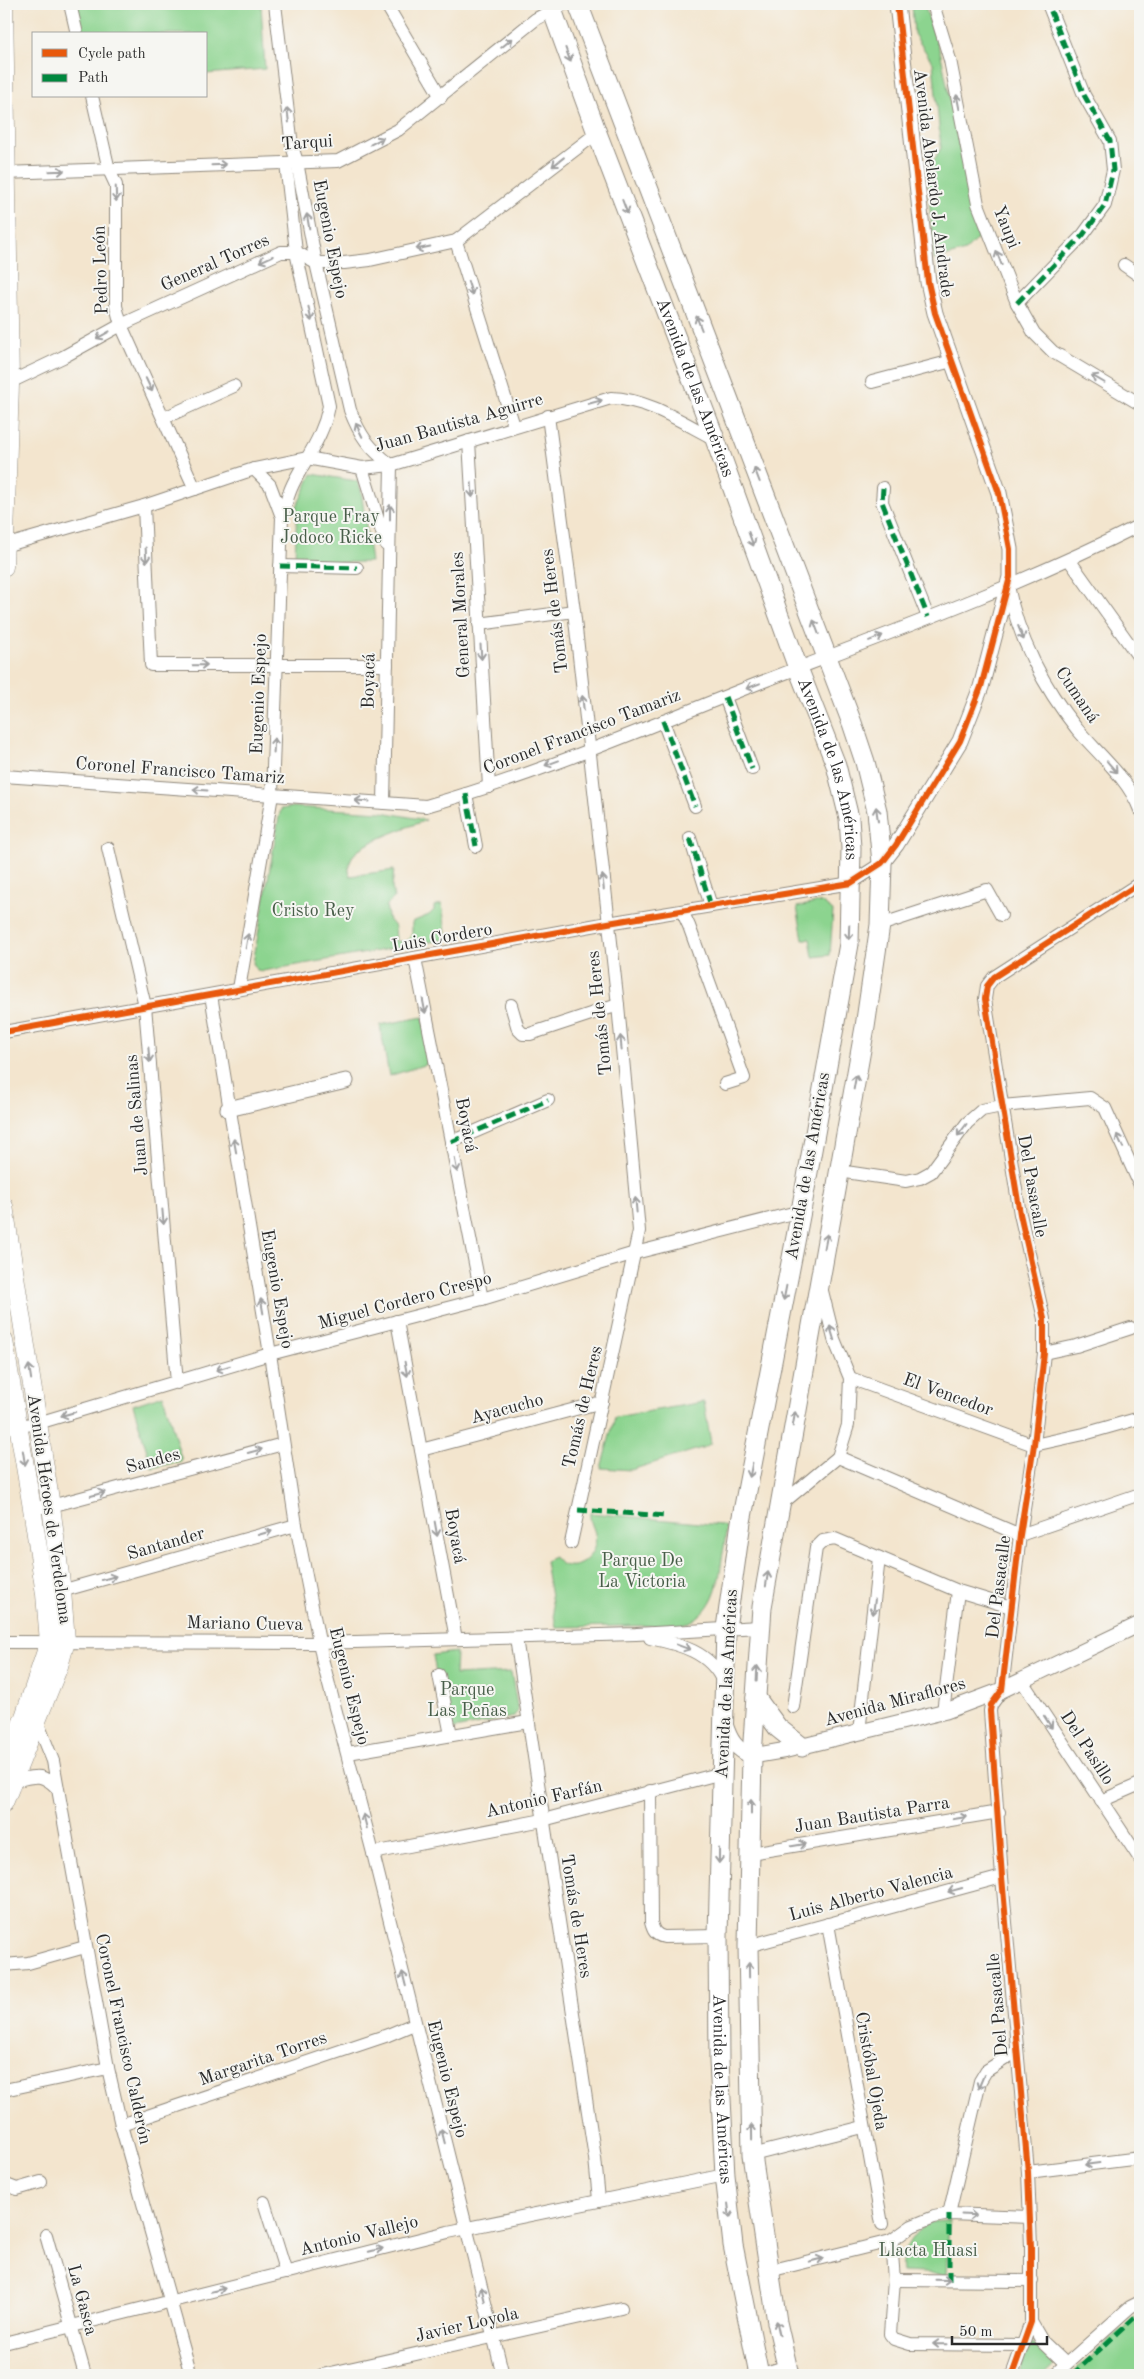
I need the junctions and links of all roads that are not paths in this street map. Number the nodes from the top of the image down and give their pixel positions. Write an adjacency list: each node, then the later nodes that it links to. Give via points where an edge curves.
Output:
1 (4, 4): 16 (main road)
2 (70, 4): 10 (street)
3 (275, 4): 14 (street, Eugenio Espejo, one-way to 3)
4 (386, 4): 11 (street)
5 (578, 4): 53 (main road, Avenida de las Américas, one-way to 5)
6 (897, 4): 24 (street, Avenida Abelardo J. Andrade, via 928,282)
7 (933, 4): 22 (street, Yaupi, one-way to 7, via 978,204 950,60)
8 (1048, 4): 22 (street, via 1084,95 1110,141 1113,170 1105,205 1084,235)
9 (555, 5): 11 (street, Tarqui, one-way to 9); 13 (main road, Avenida de las Américas, one-way to 13)
10 (77, 32)
11 (441, 97): 14 (street, Tarqui, one-way to 11, via 338,161 398,130)
12 (92, 98): 15 (street, Pedro León)
13 (597, 133): 17 (street, one-way to 17); 32 (main road, Avenida de las Américas, one-way to 32)
14 (292, 162): 15 (street, Tarqui, one-way to 14); 18 (street, Eugenio Espejo); 19 (street, Eugenio Espejo, one-way to 14)
15 (110, 170): 16 (street, Tarqui, one-way to 15); 23 (street, Pedro León, one-way to 23, via 116,185 116,306)
16 (6, 173): 26 (main road)
17 (456, 241): 19 (street, one-way to 19, via 370,260); 31 (street, one-way to 31)
18 (296, 252): 19 (street, General Torres); 23 (street, General Torres, one-way to 23, via 281,252); 34 (street, Eugenio Espejo, one-way to 34, via 329,406 326,423)
19 (316, 263): 35 (street, Eugenio Espejo, one-way to 19, via 373,452 359,433 350,410)
20 (1124, 265): 21 (street)
21 (1140, 276)
22 (1017, 302): 28 (street, Yaupi, one-way to 22, via 1053,352 1034,333)
23 (121, 325): 26 (street, General Torres, one-way to 26); 30 (street, Pedro León, one-way to 30)
24 (952, 361): 25 (street); 49 (street, Avenida Abelardo J. Andrade, via 999,493 1010,548)
25 (872, 382)
26 (7, 384): 43 (main road)
27 (234, 386): 30 (street)
28 (1140, 404)
29 (548, 416): 31 (street, Juan Bautista Aguirre); 32 (street, Juan Bautista Aguirre, one-way to 32, via 598,400 621,398 646,405); 50 (street, Tomás de Heres)
30 (164, 418): 39 (street, Pedro León)
31 (514, 426): 33 (street, Juan Bautista Aguirre)
32 (715, 439): 57 (main road, Avenida de las Américas, one-way to 57)
33 (469, 441): 35 (street, Juan Bautista Aguirre); 52 (street, General Morales, one-way to 52)
34 (307, 458): 36 (street, Juan Bautista Aguirre); 37 (street, Juan Bautista Aguirre); 41 (street, Eugenio Espejo, via 291,486)
35 (391, 466): 36 (street, Juan Bautista Aguirre); 44 (street, Boyacá, one-way to 35)
36 (362, 468): 44 (street, Boyacá)
37 (254, 469): 39 (street, Juan Bautista Aguirre); 41 (street, Eugenio Espejo, via 270,485)
38 (883, 488): 51 (street, via 882,502)
39 (195, 489): 40 (street, Juan Bautista Aguirre)
40 (144, 506): 43 (street, Juan Bautista Aguirre); 55 (street, one-way to 55, via 152,665)
41 (282, 518): 46 (street, Eugenio Espejo)
42 (1140, 525): 45 (street, Coronel Francisco Tamariz)
43 (4, 546): 47 (main road)
44 (390, 559): 56 (street, Boyacá)
45 (1070, 560): 49 (street, Coronel Francisco Tamariz); 54 (street)
46 (280, 566): 48 (street); 55 (street, Eugenio Espejo)
47 (4, 567)
48 (357, 568)
49 (1008, 586): 51 (street, Coronel Francisco Tamariz); 68 (street, Cumaná, one-way to 68, via 1020,630 1058,703 1115,770); 72 (street, Avenida Abelardo J. Andrade, via 981,687 960,741)
50 (574, 611): 52 (street); 60 (street, Tomás de Heres, one-way to 50)
51 (928, 617): 53 (street, Coronel Francisco Tamariz, one-way to 51)
52 (479, 624): 63 (street, General Morales, one-way to 63)
53 (828, 657): 57 (street, Coronel Francisco Tamariz); 72 (main road, Avenida de las Américas, one-way to 53, via 877,811 865,762)
54 (1140, 659)
55 (278, 664): 56 (street); 65 (street, Eugenio Espejo, one-way to 55)
56 (387, 665): 66 (street, Boyacá)
57 (798, 668): 58 (street, Coronel Francisco Tamariz, one-way to 58); 73 (main road, Avenida de las Américas, via 844,794 849,818)
58 (725, 697): 59 (street, Coronel Francisco Tamariz); 61 (street)
59 (663, 721): 60 (street, Coronel Francisco Tamariz); 67 (street)
60 (588, 750): 63 (street, Coronel Francisco Tamariz, one-way to 63); 78 (street, Tomás de Heres, one-way to 60)
61 (752, 769)
62 (4, 776): 65 (street, Coronel Francisco Tamariz, one-way to 62)
63 (490, 786): 64 (street, Coronel Francisco Tamariz)
64 (466, 794): 66 (street, Coronel Francisco Tamariz, via 426,806); 70 (street)
65 (272, 795): 66 (street, Coronel Francisco Tamariz, one-way to 65); 81 (street, Eugenio Espejo, one-way to 65)
66 (384, 803)
67 (695, 806)
68 (1140, 810)
69 (690, 838): 75 (street)
70 (476, 846)
71 (108, 848): 85 (street, Juan de Salinas)
72 (882, 863): 73 (street, Luis Cordero); 79 (main road, Avenida de las Américas)
73 (850, 883): 75 (street, Luis Cordero); 96 (main road, Avenida de las Américas, one-way to 96, via 849,944)
74 (1140, 883): 90 (street, Del Pasacalle, via 994,977 987,986 985,999)
75 (711, 906): 76 (street, Luis Cordero)
76 (682, 912): 78 (street, Luis Cordero); 88 (street, via 744,1078)
77 (1001, 915): 79 (street, via 987,890)
78 (608, 923): 80 (street, Luis Cordero); 84 (street, Tomás de Heres)
79 (880, 925): 93 (main road, Avenida de las Américas, one-way to 79)
80 (415, 958): 81 (street, Luis Cordero); 92 (street, Boyacá, one-way to 92)
81 (239, 989): 82 (street, Luis Cordero)
82 (210, 995): 85 (street, Luis Cordero); 91 (street, Eugenio Espejo)
83 (511, 1005): 84 (street, via 518,1029 523,1034 530,1034)
84 (618, 1005): 98 (street, Tomás de Heres, one-way to 84, via 639,1231)
85 (145, 1006): 86 (street, Luis Cordero); 107 (street, Juan de Salinas, one-way to 107)
86 (4, 1032)
87 (346, 1081): 91 (street)
88 (725, 1084)
89 (548, 1100): 92 (street)
90 (1002, 1106): 93 (street, one-way to 93, via 982,1110 967,1123 931,1172 920,1178 906,1182); 94 (street, one-way to 90, via 1105,1108 1090,1098); 104 (street, Del Pasacalle, via 1020,1214 1044,1319)
91 (228, 1109): 105 (street, Eugenio Espejo, one-way to 91)
92 (451, 1142): 100 (street, Boyacá, one-way to 100)
93 (839, 1171): 99 (main road, Avenida de las Américas, one-way to 93)
94 (1140, 1185)
95 (4, 1206): 97 (main road, Avenida Héroes de Verdeloma)
96 (801, 1211): 98 (street, Miguel Cordero Crespo); 130 (main road, Avenida de las Américas, one-way to 130, via 741,1522)
97 (5, 1227): 110 (main road, Avenida Héroes de Verdeloma, one-way to 97)
98 (636, 1253): 100 (street, Miguel Cordero Crespo); 108 (street, Tomás de Heres)
99 (819, 1278): 106 (street, one-way to 99, via 832,1330); 118 (main road, Avenida de las Américas, one-way to 99)
100 (482, 1299): 101 (street, Miguel Cordero Crespo)
101 (398, 1321): 105 (street, Miguel Cordero Crespo); 114 (street, Boyacá, one-way to 114)
102 (1131, 1328): 104 (street)
103 (4, 1341): 111 (main road, Avenida Héroes de Verdeloma)
104 (1044, 1353): 113 (street, Del Pasacalle)
105 (270, 1354): 107 (street, Miguel Cordero Crespo, one-way to 107); 112 (street, Eugenio Espejo)
106 (850, 1378): 113 (street, El Vencedor); 115 (street, via 848,1425)
107 (177, 1383): 110 (street, Miguel Cordero Crespo, one-way to 110)
108 (602, 1402): 114 (street, Ayacucho); 122 (street, Tomás de Heres)
109 (1140, 1418): 113 (street)
110 (38, 1423): 111 (street, Miguel Cordero Crespo); 117 (main road, Avenida Héroes de Verdeloma)
111 (19, 1426): 119 (main road, Avenida Héroes de Verdeloma, one-way to 119)
112 (283, 1444): 117 (street, Sandes, one-way to 112); 120 (street, Eugenio Espejo)
113 (1034, 1445): 121 (street, Del Pasacalle)
114 (421, 1450): 133 (street, Boyacá, one-way to 133)
115 (838, 1457): 118 (street); 121 (street)
116 (1140, 1494): 121 (street)
117 (51, 1506): 119 (street, Sandes); 124 (main road, Avenida Héroes de Verdeloma)
118 (779, 1506): 129 (main road, Avenida de las Américas, one-way to 118)
119 (32, 1508): 126 (main road, Avenida Héroes de Verdeloma)
120 (296, 1525): 124 (street, Santander, one-way to 120); 136 (street, Eugenio Espejo)
121 (1020, 1535): 127 (street, Del Pasacalle)
122 (571, 1543)
123 (879, 1558): 125 (street); 142 (street, via 835,1539 822,1541 816,1548); 147 (street, one-way to 147)
124 (62, 1591): 126 (street, Santander); 135 (main road, Avenida Héroes de Verdeloma)
125 (958, 1591): 127 (street); 143 (street)
126 (45, 1594): 135 (main road, Avenida Héroes de Verdeloma)
127 (1011, 1607): 140 (street, Del Pasacalle)
128 (1140, 1624): 138 (street, Avenida Miraflores)
129 (759, 1627): 130 (street, Mariano Cueva); 141 (main road, Avenida de las Américas, one-way to 129)
130 (726, 1628): 131 (street, Mariano Cueva); 139 (main road, Avenida de las Américas)
131 (636, 1634): 132 (street, Mariano Cueva); 139 (street, Mariano Cueva, one-way to 139, via 692,1650 716,1667)
132 (516, 1638): 133 (street, Mariano Cueva); 146 (street, Tomás de Heres)
133 (456, 1639): 136 (street, Mariano Cueva)
134 (4, 1642): 135 (street, Mariano Cueva)
135 (58, 1642): 136 (street, Mariano Cueva); 144 (main road, Avenida Héroes de Verdeloma, via 59,1666)
136 (319, 1643): 150 (street, Eugenio Espejo)
137 (439, 1675): 148 (street)
138 (1022, 1682): 140 (street, Avenida Miraflores); 158 (street, Del Pasillo, one-way to 158)
139 (725, 1686): 145 (main road, Avenida de las Américas)
140 (1002, 1690): 143 (street, Avenida Miraflores); 160 (street, Del Pasacalle, via 990,1711)
141 (756, 1698): 149 (main road, via 778,1728); 151 (main road, Avenida de las Américas)
142 (793, 1707)
143 (943, 1712): 147 (street, Avenida Miraflores)
144 (31, 1719): 152 (main road, Avenida Héroes de Verdeloma); 154 (main road, Avenida Héroes de Verdeloma); 156 (street, Coronel Francisco Calderón, via 53,1761)
145 (724, 1720): 151 (street, via 729,1737); 153 (main road, Avenida de las Américas)
146 (528, 1722): 148 (street); 161 (street, Tomás de Heres)
147 (858, 1732): 149 (street, Avenida Miraflores)
148 (451, 1735): 150 (street)
149 (802, 1747): 151 (street, Avenida Miraflores)
150 (348, 1753): 162 (street, Eugenio Espejo, one-way to 150)
151 (752, 1756): 163 (main road, Avenida de las Américas, one-way to 151)
152 (4, 1766)
153 (722, 1773): 157 (street, Antonio Farfán); 167 (main road, Avenida de las Américas, one-way to 167)
154 (13, 1781): 156 (street, via 38,1776 48,1779); 159 (main road, Avenida Héroes de Verdeloma)
155 (1140, 1784): 158 (street)
156 (57, 1788): 169 (street, Coronel Francisco Calderón)
157 (650, 1791): 161 (street, Antonio Farfán); 167 (street, via 653,1929 664,1937)
158 (1101, 1801): 164 (street, Del Pasillo)
159 (4, 1803)
160 (999, 1812): 163 (street, Juan Bautista Parra, one-way to 160); 165 (street, Del Pasacalle)
161 (543, 1820): 162 (street, Antonio Farfán); 183 (street, Tomás de Heres)
162 (373, 1853): 171 (street, Eugenio Espejo, one-way to 162)
163 (751, 1853): 168 (main road, Avenida de las Américas)
164 (1140, 1859)
165 (1002, 1877): 166 (street, Luis Alberto Valencia, one-way to 166); 172 (street, Del Pasacalle)
166 (828, 1924): 168 (street, Luis Alberto Valencia); 176 (street, Cristóbal Ojeda)
167 (718, 1936): 180 (main road, Avenida de las Américas, via 719,2061)
168 (748, 1946): 177 (main road, Avenida de las Américas, one-way to 168)
169 (85, 1947): 170 (street, via 28,1963); 173 (street, Coronel Francisco Calderón)
170 (4, 1966)
171 (414, 2024): 175 (street, Margarita Torres); 188 (street, Eugenio Espejo, one-way to 171)
172 (1017, 2052): 179 (street, Del Pasacalle); 185 (street, one-way to 185, via 986,2071 980,2081)
173 (108, 2068): 174 (street); 175 (street, Coronel Francisco Calderón)
174 (4, 2090)
175 (122, 2126): 195 (street, Coronel Francisco Calderón)
176 (863, 2127): 177 (street); 187 (street, Cristóbal Ojeda)
177 (752, 2155): 191 (main road, Avenida de las Américas)
178 (1140, 2158): 179 (street, one-way to 179)
179 (1028, 2172): 186 (street, Del Pasacalle)
180 (725, 2175): 183 (street, Antonio Vallejo); 209 (main road, Avenida de las Américas, one-way to 209, via 738,2273)
181 (41, 2182): 182 (street, via 16,2189)
182 (4, 2184)
183 (599, 2200): 188 (street, Antonio Vallejo)
184 (264, 2202): 192 (street)
185 (949, 2214): 186 (street, one-way to 186); 190 (street, via 921,2222)
186 (1029, 2217): 194 (street, Del Pasacalle)
187 (882, 2224)
188 (467, 2229): 192 (street, Antonio Vallejo, one-way to 188); 200 (street, Eugenio Espejo, one-way to 188)
189 (46, 2235): 199 (street, La Gasca)
190 (891, 2241): 191 (street, one-way to 190); 193 (street)
191 (769, 2272): 204 (main road, Avenida de las Américas, one-way to 191)
192 (286, 2273): 195 (street, Antonio Vallejo, one-way to 192)
193 (894, 2280): 194 (street, one-way to 194); 202 (street, one-way to 193, via 910,2344 894,2339 890,2334)
194 (1032, 2281): 198 (street, Del Pasacalle)
195 (171, 2301): 199 (street, Antonio Vallejo); 206 (street, Coronel Francisco Calderón)
196 (1140, 2302): 203 (street, via 1130,2307)
197 (621, 2308): 200 (street, Javier Loyola)
198 (1030, 2322): 202 (street, Del Pasacalle); 203 (street, via 1042,2341)
199 (72, 2326): 201 (street, Antonio Vallejo); 205 (street, La Gasca)
200 (494, 2337): 207 (street, Javier Loyola); 208 (street, Eugenio Espejo)
201 (4, 2343)
202 (1024, 2345): 211 (street, Del Pasacalle)
203 (1066, 2364): 212 (street)
204 (788, 2372): 210 (street)
205 (85, 2375)
206 (191, 2375)
207 (322, 2375)
208 (503, 2375)
209 (759, 2375)
210 (764, 2375)
211 (1012, 2375)
212 (1054, 2375)

